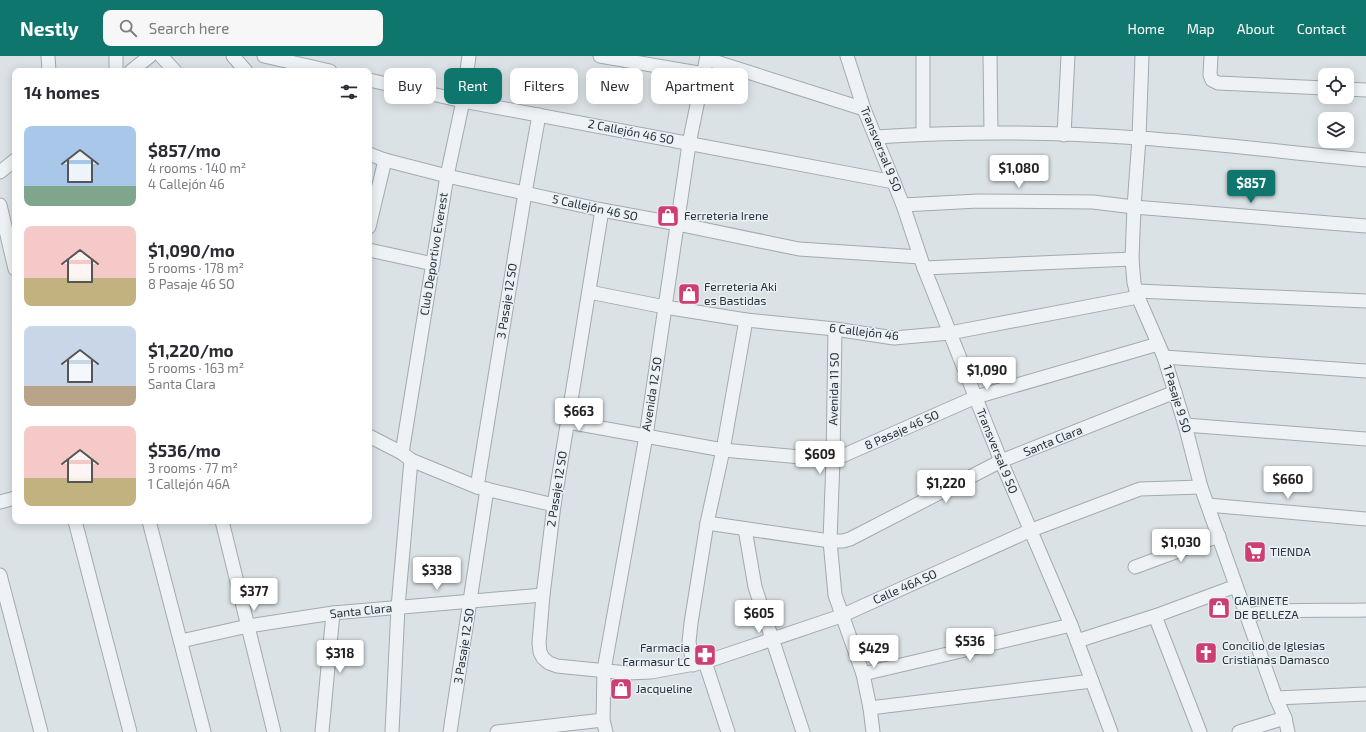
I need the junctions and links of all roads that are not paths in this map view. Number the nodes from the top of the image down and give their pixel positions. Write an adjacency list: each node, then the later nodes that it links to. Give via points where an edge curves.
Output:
1 (48, 56): 16 (street)
2 (116, 56): 17 (street)
3 (150, 56): 18 (street)
4 (161, 56): 19 (street)
5 (233, 56): 20 (street)
6 (264, 56): 21 (street)
7 (469, 56): 22 (street, Club Deportivo Everest)
8 (600, 56): 23 (street)
9 (847, 56): 33 (street, Transversal 9 SO)
10 (923, 56): 36 (street)
11 (990, 56): 35 (street)
12 (1068, 56): 37 (street)
13 (1142, 56): 39 (street, 1 Pasaje 9 SO)
14 (1211, 56): 26 (street, via 1210,75 1212,80 1218,83)
15 (707, 58): 24 (street, Avenida 12 SO); 33 (street)
16 (49, 68)
17 (116, 68)
18 (135, 68)
19 (172, 68)
20 (243, 68)
21 (317, 68)
22 (467, 68)
23 (669, 68)
24 (705, 68)
25 (372, 81): 29 (street, 2 Callejón 46 SO)
26 (1318, 88)
27 (1354, 89): 28 (street)
28 (1366, 90)
29 (444, 97)
30 (461, 104): 46 (street, Club Deportivo Everest)
31 (478, 104): 34 (street, 2 Callejón 46 SO)
32 (698, 104): 40 (street, Avenida 12 SO)
33 (864, 109): 38 (street, Transversal 9 SO)
34 (539, 115): 40 (street, 2 Callejón 46 SO); 48 (street, 3 Pasaje 12 SO)
35 (991, 132): 36 (street); 37 (street)
36 (923, 134): 38 (street)
37 (1064, 135): 39 (street)
38 (876, 136): 47 (street, Transversal 9 SO)
39 (1139, 138): 43 (street); 51 (street, 1 Pasaje 9 SO)
40 (689, 144): 47 (street, 2 Callejón 46 SO); 54 (street, Avenida 12 SO)
41 (372, 155): 42 (street, 5 Callejón 46 SO)
42 (385, 160): 46 (street, 5 Callejón 46 SO); 53 (street)
43 (1366, 160)
44 (12, 162): 45 (street)
45 (0, 172)
46 (447, 176): 48 (street, 5 Callejón 46 SO); 60 (street, Club Deportivo Everest)
47 (894, 182): 50 (street, Transversal 9 SO)
48 (524, 193): 52 (street, 5 Callejón 46 SO); 83 (street, 3 Pasaje 12 SO)
49 (0, 205): 57 (street)
50 (903, 205): 51 (street, via 1092,202); 59 (street, Transversal 9 SO)
51 (1134, 207): 55 (street); 58 (street, 1 Pasaje 9 SO)
52 (602, 210): 54 (street, 5 Callejón 46 SO); 61 (street, 2 Pasaje 12 SO)
53 (372, 214)
54 (678, 224): 59 (street, 5 Callejón 46 SO, via 799,249); 64 (street, Avenida 12 SO)
55 (1366, 226)
56 (372, 251): 60 (street)
57 (12, 256)
58 (1132, 259): 59 (street, 5 Callejón 46 SO); 62 (street, 1 Pasaje 9 SO, via 1134,283)
59 (922, 262): 67 (street, Transversal 9 SO)
60 (433, 264): 79 (street, Club Deportivo Everest)
61 (589, 292): 64 (street, 6 Callejón 46); 73 (street, 2 Pasaje 12 SO)
62 (1138, 294): 63 (street); 67 (street, 6 Callejón 46); 68 (street, 1 Pasaje 9 SO)
63 (1366, 301)
64 (665, 307): 65 (street, 6 Callejón 46); 75 (street, Avenida 12 SO)
65 (746, 320): 66 (street, 6 Callejón 46); 78 (street)
66 (835, 329): 67 (street, 6 Callejón 46, via 894,338); 80 (street, Avenida 11 SO)
67 (950, 333): 72 (street, Transversal 9 SO)
68 (1158, 344): 69 (street, 1 Pasaje 9 SO); 72 (street, 8 Pasaje 46 SO)
69 (1164, 357): 70 (street); 71 (street, 1 Pasaje 9 SO)
70 (1366, 371)
71 (1175, 392): 74 (street, 1 Pasaje 9 SO); 81 (street, Santa Clara)
72 (976, 397): 80 (street, 8 Pasaje 46 SO); 81 (street, Transversal 9 SO)
73 (568, 422): 75 (street, 8 Pasaje 46 SO); 86 (street, 2 Pasaje 12 SO)
74 (1185, 426): 77 (street); 82 (street, 1 Pasaje 9 SO)
75 (646, 436): 78 (street, 8 Pasaje 46 SO); 114 (street, Avenida 12 SO)
76 (372, 438): 79 (street)
77 (1366, 439)
78 (723, 450): 80 (street, 8 Pasaje 46 SO); 89 (street)
79 (407, 456): 83 (street); 102 (street, Club Deportivo Everest)
80 (833, 460): 96 (street, Avenida 11 SO)
81 (1001, 462): 94 (street, Transversal 9 SO); 96 (street, Santa Clara, via 850,539)
82 (1201, 487): 87 (street, 1 Pasaje 9 SO); 94 (street, Calle 46A SO, via 1140,489)
83 (482, 488): 86 (street); 101 (street, 3 Pasaje 12 SO)
84 (12, 499): 85 (street)
85 (0, 502)
86 (554, 505): 100 (street, 2 Pasaje 12 SO)
87 (1208, 505): 88 (street); 95 (street, 1 Pasaje 9 SO)
88 (1366, 519)
89 (707, 523): 93 (street, Santa Clara); 113 (street, via 689,642)
90 (76, 524): 123 (street)
91 (150, 524): 111 (street)
92 (223, 524): 109 (street)
93 (746, 529): 96 (street, Santa Clara); 110 (street, via 755,587)
94 (1029, 530): 106 (street, Calle 46A SO); 108 (street, Transversal 9 SO)
95 (1219, 536): 97 (street); 99 (street, 1 Pasaje 9 SO)
96 (830, 541): 106 (street, Avenida 11 SO, via 835,595)
97 (1135, 567)
98 (0, 575): 122 (street)
99 (1236, 586): 105 (street, 1 Pasaje 9 SO); 107 (street)
100 (543, 595): 101 (street, Santa Clara); 114 (street, 2 Pasaje 12 SO, via 538,643 543,658 557,666)
101 (471, 600): 102 (street, Santa Clara); 128 (street, 3 Pasaje 12 SO)
102 (398, 607): 104 (street, Santa Clara); 127 (street, Club Deportivo Everest)
103 (1366, 610): 105 (street, via 1262,612)
104 (332, 613): 109 (street, Santa Clara); 126 (street)
105 (1246, 615): 118 (street, 1 Pasaje 9 SO)
106 (841, 616): 110 (street, Calle 46A SO); 115 (street, Avenida 11 SO)
107 (1155, 616): 112 (street); 134 (street)
108 (1071, 625): 112 (street, Transversal 9 SO); 115 (street)
109 (248, 626): 111 (street, Santa Clara); 125 (street)
110 (774, 640): 113 (street, Calle 46A SO); 131 (street)
111 (181, 641): 124 (street)
112 (1077, 641): 116 (street, Transversal 9 SO)
113 (699, 664): 114 (street, Calle 46A SO, via 651,672 627,673); 130 (street)
114 (604, 670): 121 (street, Avenida 12 SO)
115 (862, 674): 119 (street, Avenida 11 SO)
116 (1092, 681): 119 (street); 133 (street, Transversal 9 SO)
117 (1366, 694): 118 (street)
118 (1276, 698): 120 (street, 1 Pasaje 9 SO)
119 (870, 708): 132 (street, Avenida 11 SO)
120 (1285, 718): 135 (street); 136 (street, 1 Pasaje 9 SO)
121 (605, 726): 129 (street)
122 (41, 732)
123 (130, 732)
124 (204, 732)
125 (274, 732)
126 (322, 732)
127 (392, 732)
128 (450, 732)
129 (497, 732)
130 (728, 732)
131 (804, 732)
132 (873, 732)
133 (1111, 732)
134 (1200, 732)
135 (1239, 732)
136 (1288, 732)

